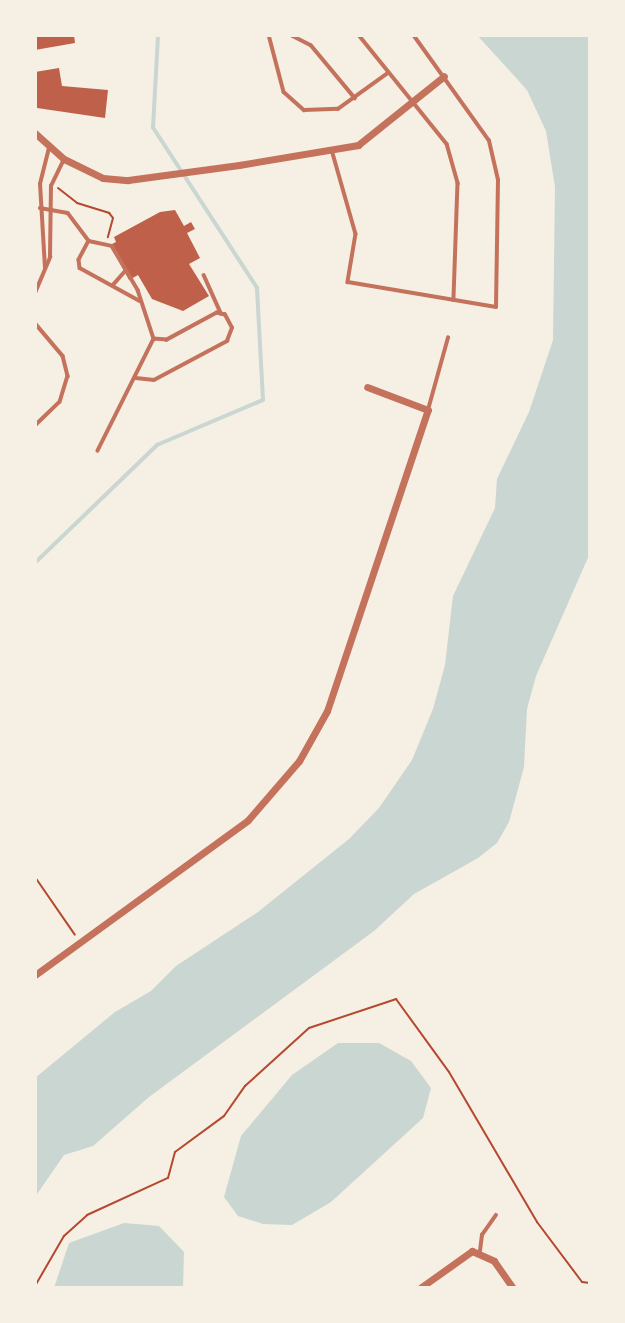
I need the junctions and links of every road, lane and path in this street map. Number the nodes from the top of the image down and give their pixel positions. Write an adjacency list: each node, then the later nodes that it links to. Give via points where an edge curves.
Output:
1 (269, 35): 7 (lane, via 279,78 293,104 329,112)
2 (291, 35): 7 (lane, via 311,45)
3 (359, 35): 5 (lane)
4 (413, 35): 6 (lane)
5 (388, 73): 7 (lane); 8 (lane)
6 (444, 76): 8 (street); 23 (lane, via 489,141 498,180 496,307)
7 (355, 98)
8 (412, 105): 11 (street, via 358,145); 23 (lane, via 447,144 458,183)
9 (35, 133): 10 (street)
10 (48, 148): 12 (street); 14 (lane)
11 (331, 150): 12 (street, via 134,179 103,178); 23 (lane, via 356,234 348,282)
12 (64, 159): 15 (lane, via 51,186)
13 (56, 187): 17 (path, via 77,203 109,213 112,229)
14 (40, 208): 15 (lane); 18 (lane)
15 (48, 209): 16 (lane, via 74,217); 18 (lane, via 50,257)
16 (89, 241): 17 (lane); 21 (lane, via 78,266)
17 (105, 244): 19 (lane, via 112,246)
18 (45, 270): 22 (lane)
19 (125, 271): 21 (lane); 24 (lane)
20 (204, 275): 25 (lane)
21 (113, 285): 24 (lane)
22 (35, 293)
23 (454, 300)
24 (142, 302): 28 (lane)
25 (222, 313): 28 (lane, via 167,340); 29 (lane, via 232,328 227,341 154,380)
26 (35, 323): 32 (lane, via 63,356 68,376 60,402)
27 (448, 338): 31 (lane)
28 (154, 339): 29 (lane)
29 (135, 378): 33 (lane)
30 (367, 387): 31 (street)
31 (428, 410): 35 (street, via 327,711 299,761 248,820)
32 (35, 426)
33 (99, 451)
34 (35, 877): 35 (path)
35 (80, 942): 36 (street)
36 (35, 975)
37 (496, 1214): 38 (lane, via 482,1236)
38 (480, 1251): 41 (street, via 459,1257); 42 (street, via 494,1261)
39 (590, 1283): 40 (path, via 582,1282 537,1222 449,1072 396,999 309,1028 245,1086 224,1116 175,1152 168,1178 88,1215 64,1236)
40 (35, 1286)
41 (420, 1288)
42 (513, 1288)

